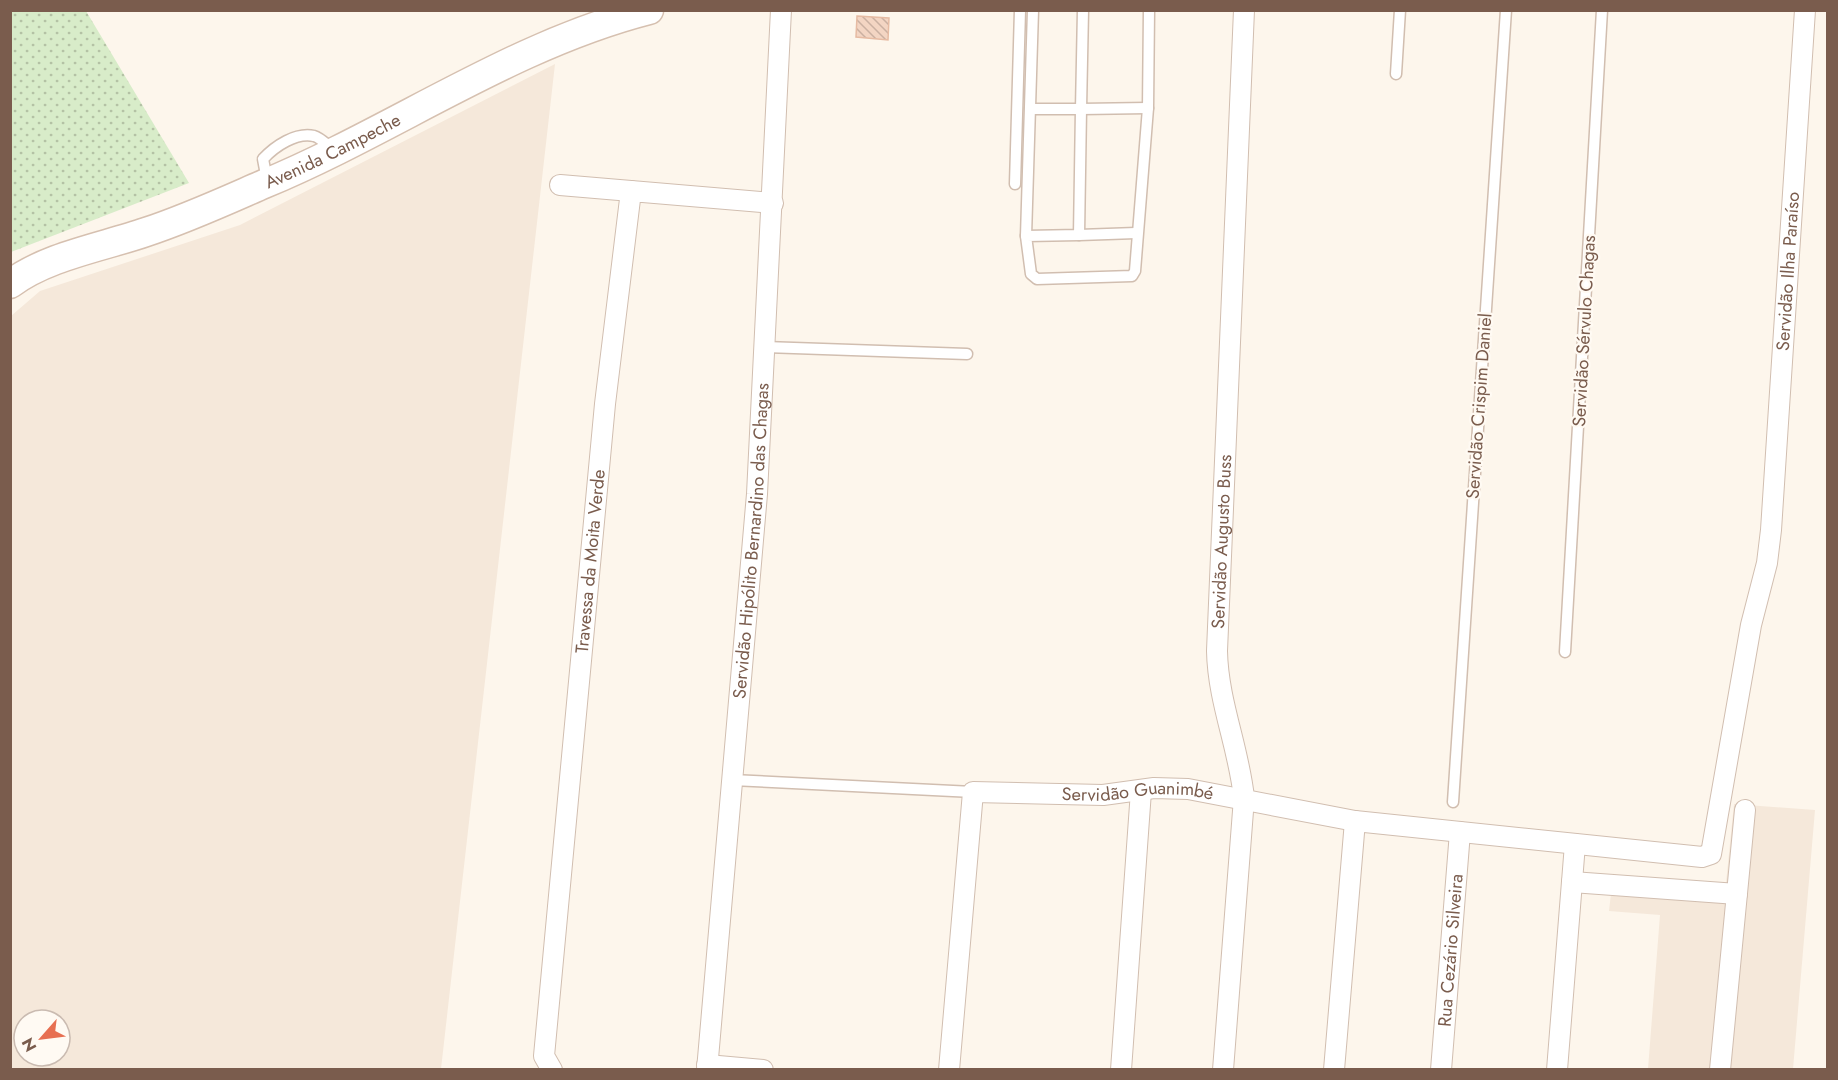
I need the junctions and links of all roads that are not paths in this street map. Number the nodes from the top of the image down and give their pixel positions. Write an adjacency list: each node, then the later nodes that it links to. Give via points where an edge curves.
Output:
1 (649, 10): 23 (main road, Avenida Campeche, via 563,38 267,183 149,231 42,264)
2 (781, 10): 19 (street, Servidão Hipólito Bernardino das Chagas)
3 (1020, 10): 16 (lane)
4 (1033, 10): 15 (lane)
5 (1083, 10): 14 (lane)
6 (1149, 10): 13 (lane)
7 (1244, 10): 30 (street, Servidão Augusto Buss, via 1217,651 1220,690)
8 (1400, 10): 12 (lane)
9 (1506, 10): 31 (lane, Servidão Crispim Daniel)
10 (1602, 10): 26 (lane, Servidão Sérvulo Chagas)
11 (1805, 10): 35 (street, Servidão Ilha Paraíso, via 1771,530 1712,854 1702,857)
12 (1395, 74)
13 (1148, 108): 14 (lane); 20 (lane)
14 (1082, 109): 15 (lane); 21 (lane)
15 (1030, 110): 22 (lane)
16 (1015, 184)
17 (560, 185): 18 (street)
18 (631, 191): 19 (street); 39 (street, Travessa da Moita Verde, via 605,404 543,1056)
19 (773, 203): 24 (street, Servidão Hipólito Bernardino das Chagas)
20 (1136, 233): 21 (lane); 22 (lane, via 1132,276 1037,279 1031,274)
21 (1078, 235): 22 (lane)
22 (1026, 236)
23 (10, 284)
24 (765, 348): 25 (lane); 27 (street, Servidão Hipólito Bernardino das Chagas, via 757,494)
25 (967, 354)
26 (1566, 652)
27 (732, 780): 29 (lane); 38 (street, Servidão Hipólito Bernardino das Chagas)
28 (1141, 791): 29 (street, Servidão Guanimbé, via 1102,795); 30 (street, Servidão Guanimbé, via 1188,789); 42 (street)
29 (973, 792): 41 (street)
30 (1244, 798): 33 (street, Servidão Guanimbé); 43 (street, Servidão Augusto Buss)
31 (1453, 802)
32 (1745, 810): 37 (street)
33 (1355, 821): 34 (street, Servidão Guanimbé); 44 (street)
34 (1460, 832): 35 (street, Servidão Guanimbé); 45 (street, Rua Cezário Silveira)
35 (1575, 844): 36 (street)
36 (1572, 882): 37 (street); 46 (street)
37 (1737, 894): 47 (street)
38 (707, 1067): 40 (street)
39 (552, 1070)
40 (763, 1070)
41 (949, 1070)
42 (1121, 1070)
43 (1223, 1070)
44 (1334, 1070)
45 (1441, 1070)
46 (1557, 1070)
47 (1720, 1070)

